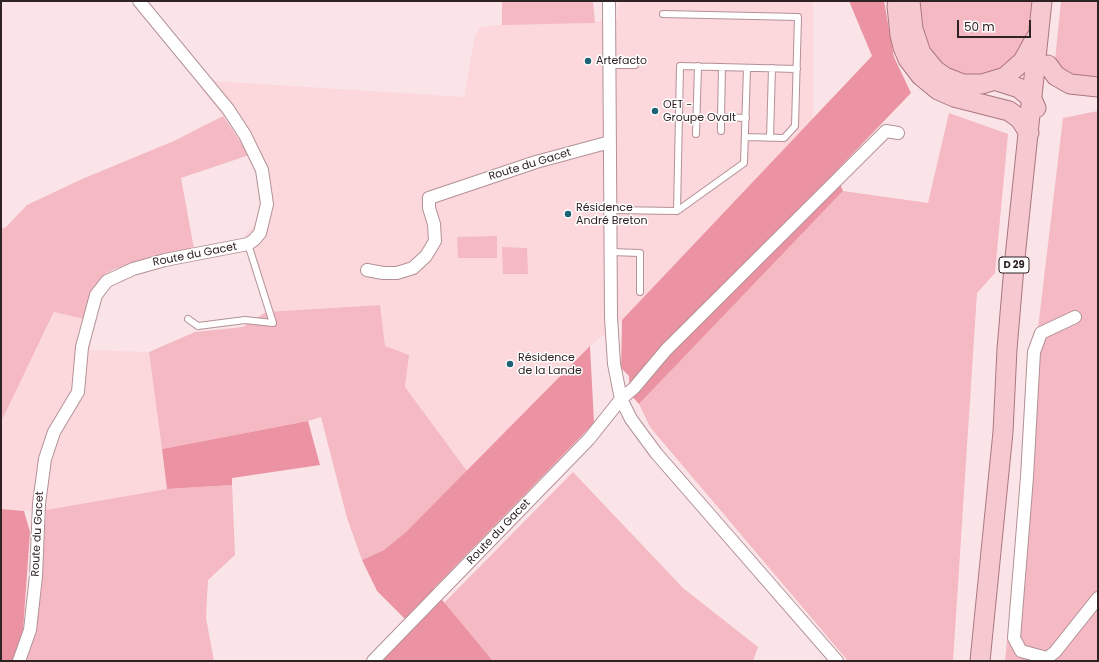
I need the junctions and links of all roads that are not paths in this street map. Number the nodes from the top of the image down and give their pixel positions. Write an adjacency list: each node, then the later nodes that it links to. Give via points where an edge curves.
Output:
1 (139, 1): 31 (street, Route du Gacet, via 228,109 254,150 262,170 267,204 260,233)
2 (609, 1): 9 (street)
3 (896, 1): 25 (main road, via 900,35 908,59 921,76 938,90 954,97 1009,111)
4 (910, 1): 17 (main road, via 917,44 921,54 935,70 963,84)
5 (1042, 1): 8 (main road, D 29)
6 (1054, 1): 10 (main road, D 29)
7 (663, 14): 16 (lane, via 798,17)
8 (1038, 32): 17 (main road, via 1023,61 1011,73); 19 (main road, D 29)
9 (610, 65): 11 (lane); 28 (street)
10 (1048, 65): 18 (main road, via 1056,76 1070,84); 25 (main road, D 29)
11 (635, 66)
12 (698, 66): 13 (lane); 24 (lane); 30 (lane, via 678,66)
13 (722, 67): 14 (lane); 20 (lane)
14 (747, 68): 15 (lane); 21 (lane)
15 (772, 68): 16 (lane); 27 (lane)
16 (797, 69): 27 (lane, via 795,126 784,138)
17 (997, 81): 19 (main road, via 1019,88)
18 (1098, 87)
19 (1032, 99): 25 (main road, D 29)
20 (721, 117): 21 (lane); 22 (lane)
21 (746, 118): 26 (lane)
22 (721, 131)
23 (898, 133): 37 (street, Route du Gacet, via 886,131 666,350 634,388)
24 (696, 134)
25 (1034, 134): 42 (main road, D 29, via 1007,349 1003,432)
26 (745, 137): 27 (lane); 30 (lane, via 744,163)
27 (770, 138)
28 (610, 142): 29 (street); 33 (street, Route du Gacet, via 536,162 429,198 435,241 426,256 413,268 397,273)
29 (611, 210): 30 (lane); 32 (street)
30 (677, 211)
31 (248, 244): 36 (lane, via 273,322 245,320 198,326); 39 (street, Route du Gacet, via 133,269 107,280 96,295 82,347 78,392 54,432 45,459 39,504 36,576 30,630)
32 (611, 252): 34 (lane, via 640,253); 37 (street, via 614,364)
33 (367, 270)
34 (640, 292)
35 (1075, 317): 38 (street, via 1041,333 1034,352 1014,638 1021,651 1047,658 1055,652)
36 (188, 319)
37 (621, 399): 40 (street, Route du Gacet, via 589,439); 41 (street, via 656,453)
38 (1098, 598)
39 (19, 661)
40 (373, 661)
41 (837, 661)
42 (980, 661)

